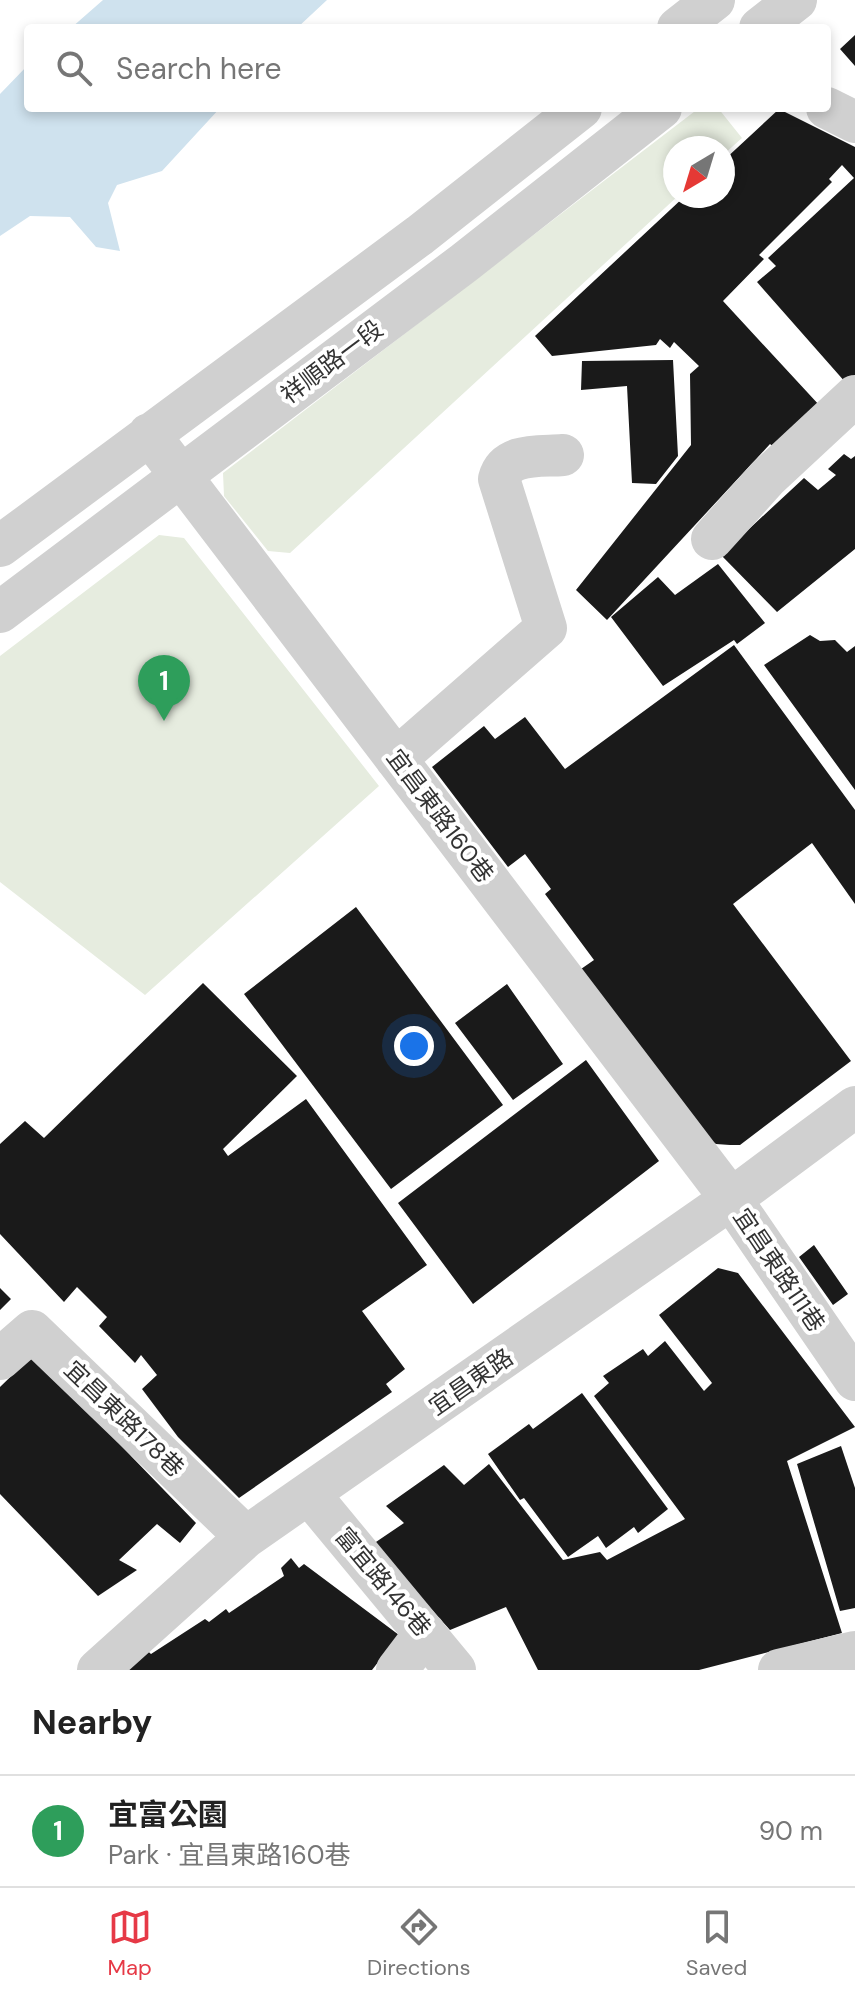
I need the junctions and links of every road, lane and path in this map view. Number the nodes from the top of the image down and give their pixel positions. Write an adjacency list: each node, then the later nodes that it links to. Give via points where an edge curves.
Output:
1 (714, 0): 4 (street)
2 (752, 0): 5 (street)
3 (796, 0): 6 (street)
4 (683, 24)
5 (757, 24)
6 (763, 24)
7 (831, 110): 10 (street)
8 (576, 112): 12 (street, 祥順路一段, via 420,235)
9 (656, 112): 14 (street, 祥順路一段)
10 (855, 122)
11 (855, 396): 15 (street, via 767,478)
12 (149, 434): 14 (street, 宜昌東路160巷); 16 (street, 祥順路一段)
13 (563, 455): 18 (street, via 511,460 499,479 546,628)
14 (179, 475): 17 (street, 祥順路一段); 18 (street, 宜昌東路160巷)
15 (712, 539)
16 (0, 546)
17 (0, 612)
18 (396, 759): 20 (street, 宜昌東路160巷)
19 (855, 1107): 20 (street, 宜昌東路)
20 (731, 1199): 22 (street, 宜昌東路111巷); 23 (street, 宜昌東路)
21 (0, 1359): 24 (street, 宜昌東路178巷, via 32,1331)
22 (855, 1380)
23 (310, 1495): 24 (street, 宜昌東路); 25 (street, 富宜路146巷)
24 (246, 1537): 27 (street, 宜昌東路)
25 (425, 1633): 28 (street); 29 (street, 富宜路146巷)
26 (855, 1652): 30 (street)
27 (98, 1670)
28 (397, 1670)
29 (455, 1670)
30 (779, 1670)

